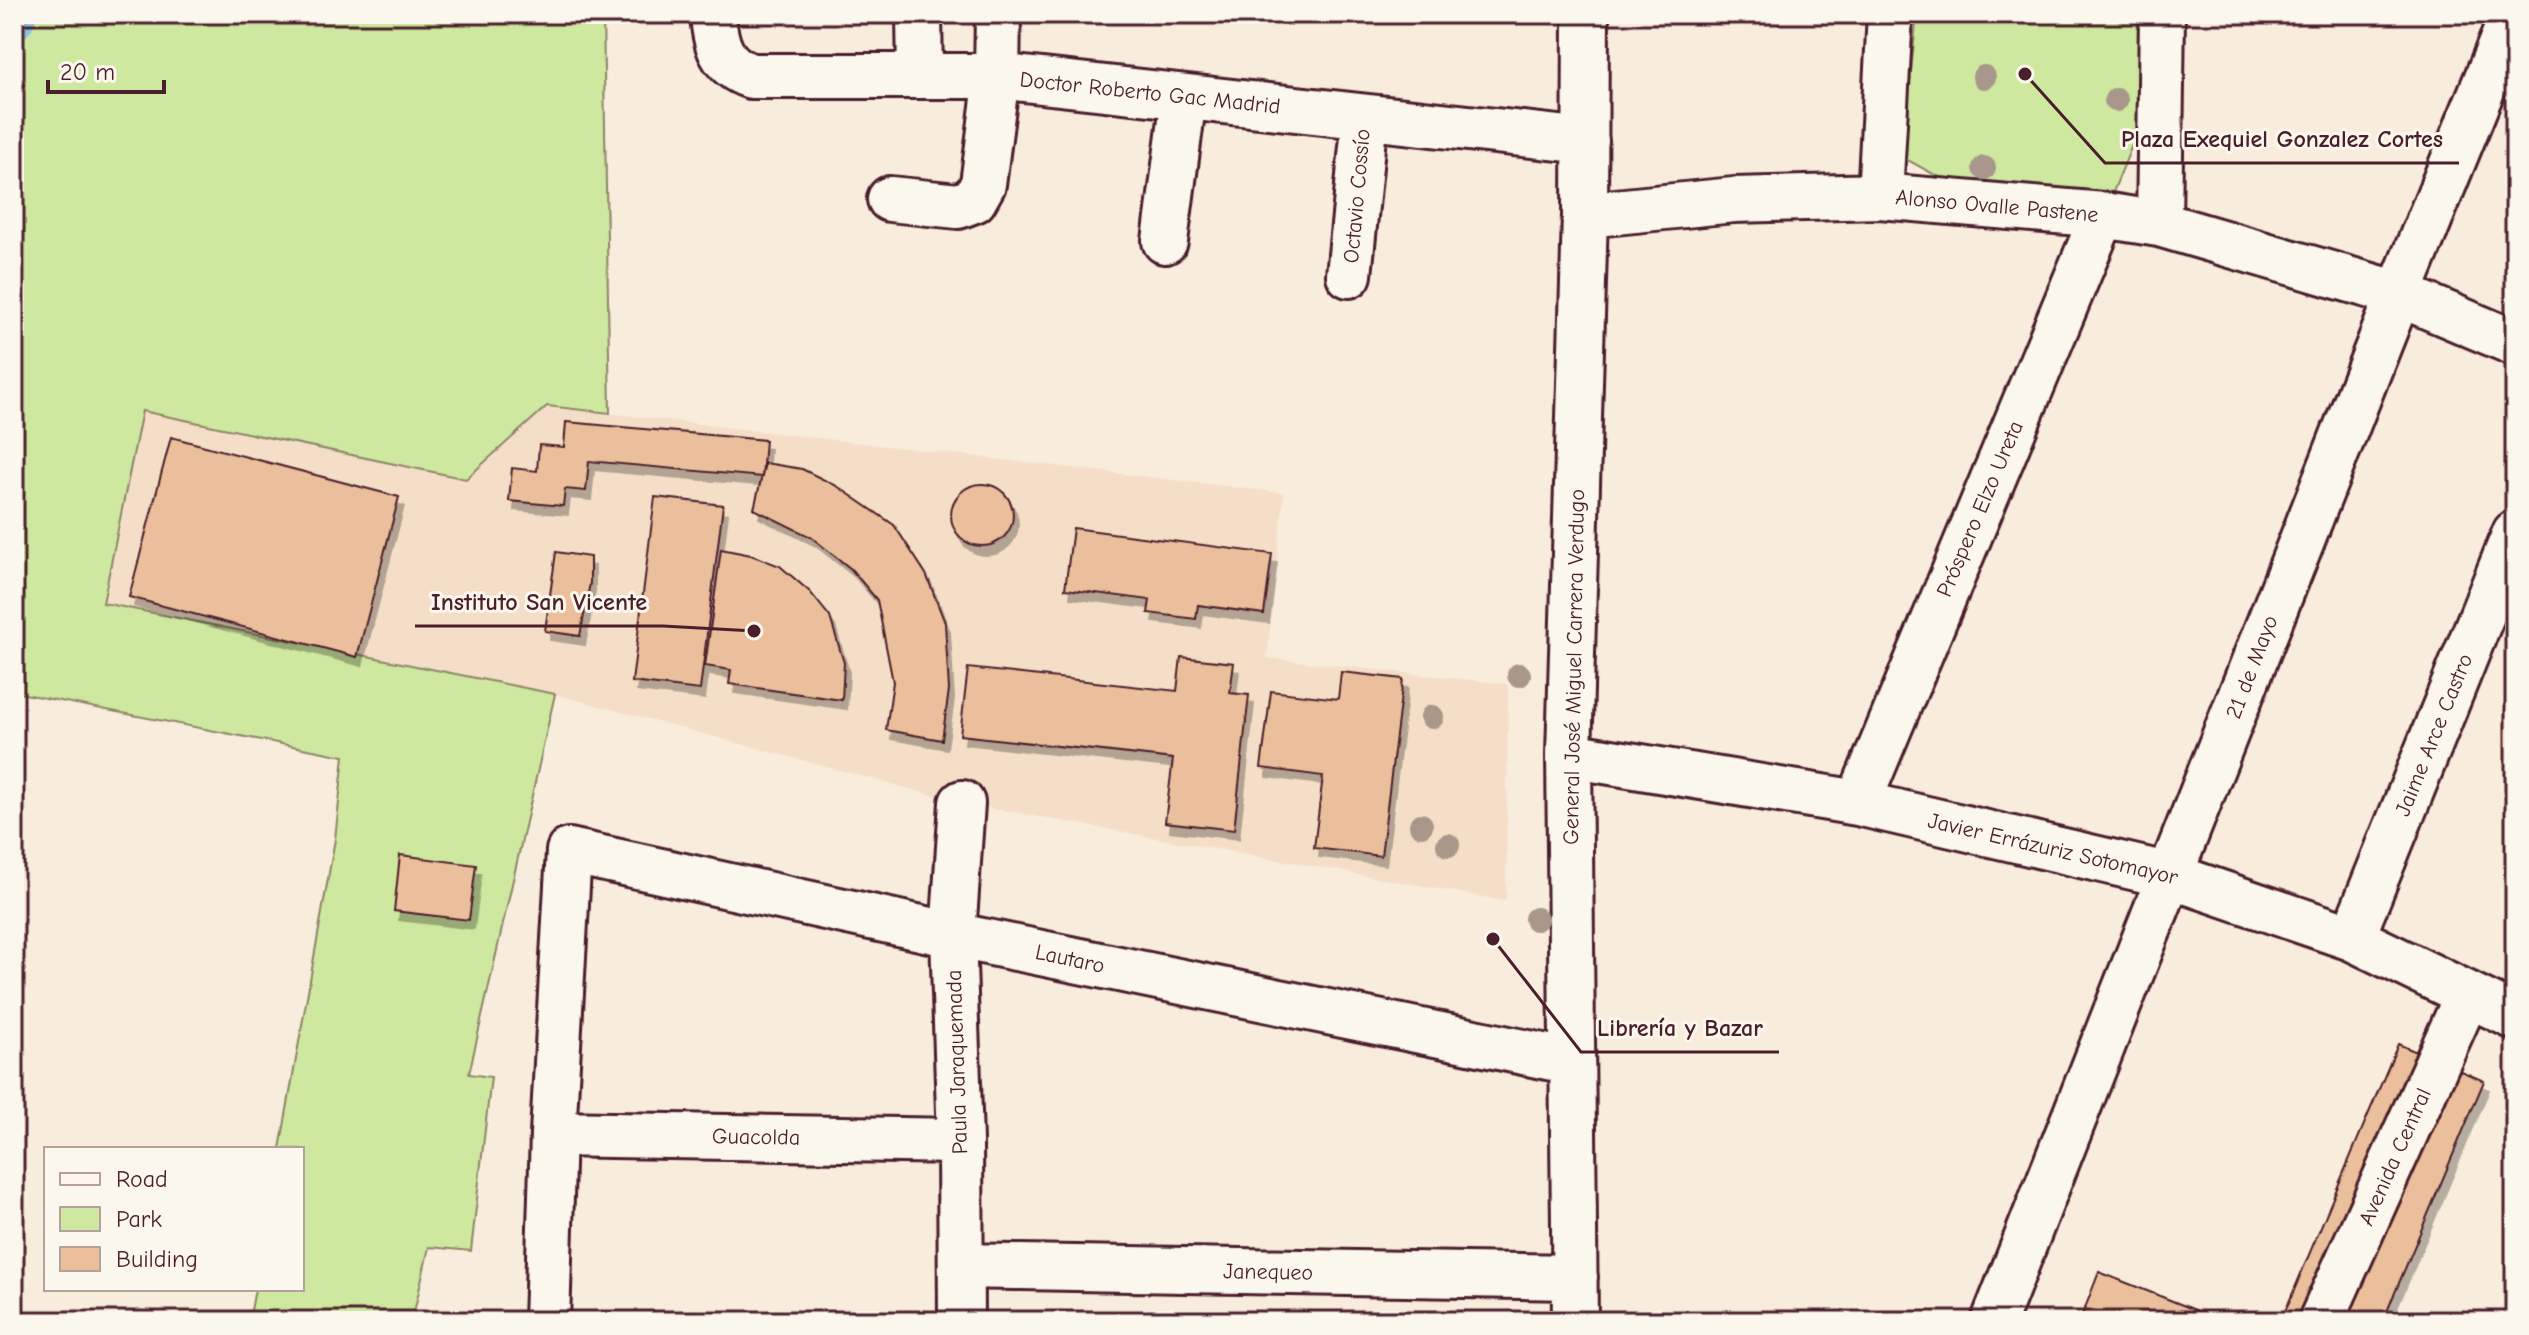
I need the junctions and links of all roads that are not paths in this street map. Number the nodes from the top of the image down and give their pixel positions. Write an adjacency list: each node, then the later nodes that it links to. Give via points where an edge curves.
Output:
1 (919, 14): 8 (street)
2 (998, 14): 9 (street)
3 (1586, 14): 12 (street, General José Miguel Carrera Verdugo)
4 (1890, 14): 13 (street)
5 (2162, 14): 17 (street)
6 (2513, 14): 20 (street, 21 de Mayo)
7 (717, 34): 8 (street, Doctor Roberto Gac Madrid, via 728,64 751,76)
8 (920, 76): 9 (street, Doctor Roberto Gac Madrid)
9 (997, 76): 10 (street, Doctor Roberto Gac Madrid); 14 (street, via 983,184 974,200 958,206)
10 (1184, 97): 11 (street, Doctor Roberto Gac Madrid); 18 (street)
11 (1365, 117): 12 (street, Doctor Roberto Gac Madrid); 19 (street, Octavio Cossío)
12 (1586, 141): 15 (street, General José Miguel Carrera Verdugo)
13 (1880, 196): 15 (street, Alonso Ovalle Pastene, via 1734,200); 16 (street, Alonso Ovalle Pastene)
14 (890, 199)
15 (1585, 215): 23 (street, General José Miguel Carrera Verdugo)
16 (2103, 215): 17 (street, Alonso Ovalle Pastene); 25 (street, Próspero Elzo Ureta)
17 (2159, 224): 20 (street, Alonso Ovalle Pastene)
18 (1165, 241)
19 (1349, 275)
20 (2399, 294): 21 (street, Alonso Ovalle Pastene); 26 (street, 21 de Mayo)
21 (2515, 343)
22 (2515, 533): 28 (street, Jaime Arce Castro)
23 (1569, 755): 25 (street, Javier Errázuriz Sotomayor); 31 (street, General José Miguel Carrera Verdugo)
24 (962, 803): 27 (street, Paula Jaraquemada)
25 (1858, 803): 26 (street, Javier Errázuriz Sotomayor)
26 (2171, 876): 28 (street, Javier Errázuriz Sotomayor); 39 (street, 21 de Mayo)
27 (953, 935): 31 (street, Lautaro); 32 (street, Lautaro, via 569,851); 33 (street, Paula Jaraquemada)
28 (2352, 938): 29 (street, Javier Errázuriz Sotomayor)
29 (2468, 994): 30 (street, Javier Errázuriz Sotomayor); 40 (street, Avenida Central)
30 (2515, 1017)
31 (1572, 1062): 35 (street, General José Miguel Carrera Verdugo)
32 (553, 1134): 33 (street, Guacolda); 36 (street)
33 (960, 1141): 34 (street, Paula Jaraquemada)
34 (961, 1266): 35 (street, Janequeo); 37 (street, Paula Jaraquemada)
35 (1575, 1277): 38 (street, General José Miguel Carrera Verdugo)
36 (547, 1321)
37 (961, 1321)
38 (1575, 1321)
39 (1994, 1321)
40 (2321, 1321)

